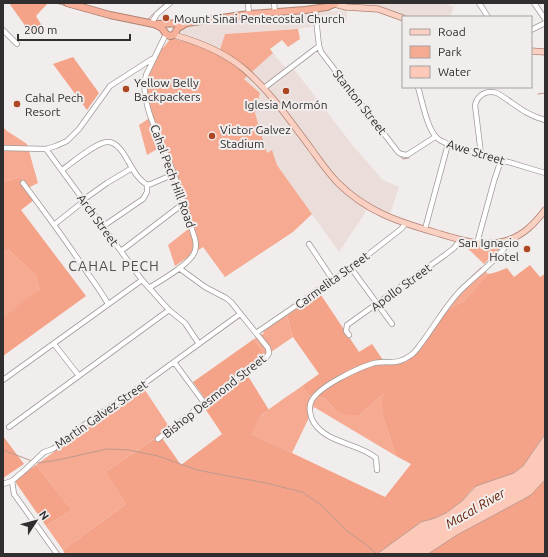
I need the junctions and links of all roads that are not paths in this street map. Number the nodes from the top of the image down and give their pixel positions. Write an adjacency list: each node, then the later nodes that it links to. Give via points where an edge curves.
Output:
1 (67, 3): 16 (highway)
2 (170, 3): 16 (street, via 158,14)
3 (248, 3): 10 (street)
4 (274, 3): 9 (street)
5 (333, 3): 8 (highway); 12 (main road, via 346,7 378,9)
6 (479, 3): 11 (street)
7 (534, 3): 13 (street)
8 (318, 7): 9 (highway); 22 (street, Stanton Street)
9 (275, 12): 10 (highway)
10 (249, 14): 14 (highway)
11 (487, 16)
12 (402, 18)
13 (545, 19)
14 (187, 23): 17 (highway); 20 (highway)
15 (545, 23): 19 (street)
16 (153, 24): 17 (highway); 20 (highway)
17 (171, 24): 20 (highway, via 175,26); 20 (highway, via 165,26)
18 (3, 30): 21 (street)
19 (532, 30)
20 (172, 33): 25 (street, Cahal Pech Hill Road); 26 (main road, via 210,48 235,62)
21 (17, 44)
22 (319, 46): 26 (street); 29 (street, Stanton Street, via 400,154 410,154)
23 (532, 51): 24 (main road)
24 (545, 52)
25 (154, 58): 32 (street, via 110,86 73,135 60,145); 38 (street, Cahal Pech Hill Road, via 144,81 145,93 151,116)
26 (264, 88): 45 (main road, via 337,182 364,204)
27 (418, 88): 29 (street, Awe Street)
28 (545, 120): 33 (street, via 519,110 497,93 485,92 476,101 474,109)
29 (435, 137): 30 (street, Awe Street)
30 (448, 144): 33 (street, Awe Street); 47 (street)
31 (3, 148): 32 (street)
32 (46, 149): 36 (street, Arch Street)
33 (481, 154): 34 (street, Awe Street)
34 (501, 160): 37 (street, Awe Street); 50 (street)
35 (132, 168): 36 (street, via 121,151 108,142 97,146); 40 (street, via 139,180); 41 (street)
36 (62, 170): 41 (street, Arch Street)
37 (545, 173)
38 (174, 174): 40 (street); 42 (street, Cahal Pech Hill Road)
39 (24, 183): 44 (street)
40 (147, 185): 46 (street, via 143,199)
41 (84, 201): 44 (street); 46 (street, Arch Street)
42 (184, 203): 52 (street); 53 (street, Cahal Pech Hill Road, via 196,246 192,257)
43 (545, 210): 49 (main road, via 529,228)
44 (54, 224): 58 (street)
45 (405, 224): 47 (main road); 54 (street, Carmelita Street)
46 (102, 227): 52 (street, Arch Street)
47 (425, 229): 48 (main road)
48 (460, 240): 50 (main road); 59 (street, Apollo Street, via 454,248)
49 (509, 240): 50 (main road); 73 (street, via 494,259 459,292 413,354 402,361 372,364 358,370 333,382 312,400 310,413 315,423 329,436 369,452 376,458)
50 (477, 243)
51 (309, 244): 56 (street)
52 (121, 252): 55 (street, Arch Street)
53 (179, 268): 57 (street, Cahal Pech Hill Road); 61 (street, Bishop Desmond Street, via 226,298)
54 (351, 268): 56 (street, Carmelita Street); 59 (street)
55 (142, 280): 57 (street, Arch Street); 58 (street)
56 (333, 280): 63 (street, Carmelita Street)
57 (149, 288): 60 (street, Arch Street)
58 (108, 304): 65 (street)
59 (378, 304): 62 (street); 64 (street, Apollo Street, via 347,325 346,331)
60 (169, 310): 66 (street, Arch Street, via 185,323); 68 (street)
61 (240, 314): 63 (street, Bishop Desmond Street); 66 (street, Martin Galvez Street)
62 (392, 324)
63 (256, 333): 70 (street, Bishop Desmond Street, via 268,348 266,358)
64 (349, 335)
65 (54, 344): 68 (street); 69 (street)
66 (199, 344): 67 (street, Martin Galvez Street)
67 (174, 362): 70 (street); 74 (street, Martin Galvez Street, via 53,449 44,452)
68 (78, 376): 71 (street)
69 (3, 380)
70 (205, 404): 72 (street, Bishop Desmond Street)
71 (9, 428)
72 (158, 439)
73 (376, 470)
74 (12, 481): 75 (street, Martin Galvez Street); 76 (street, via 14,494)
75 (3, 484)
76 (57, 554)

